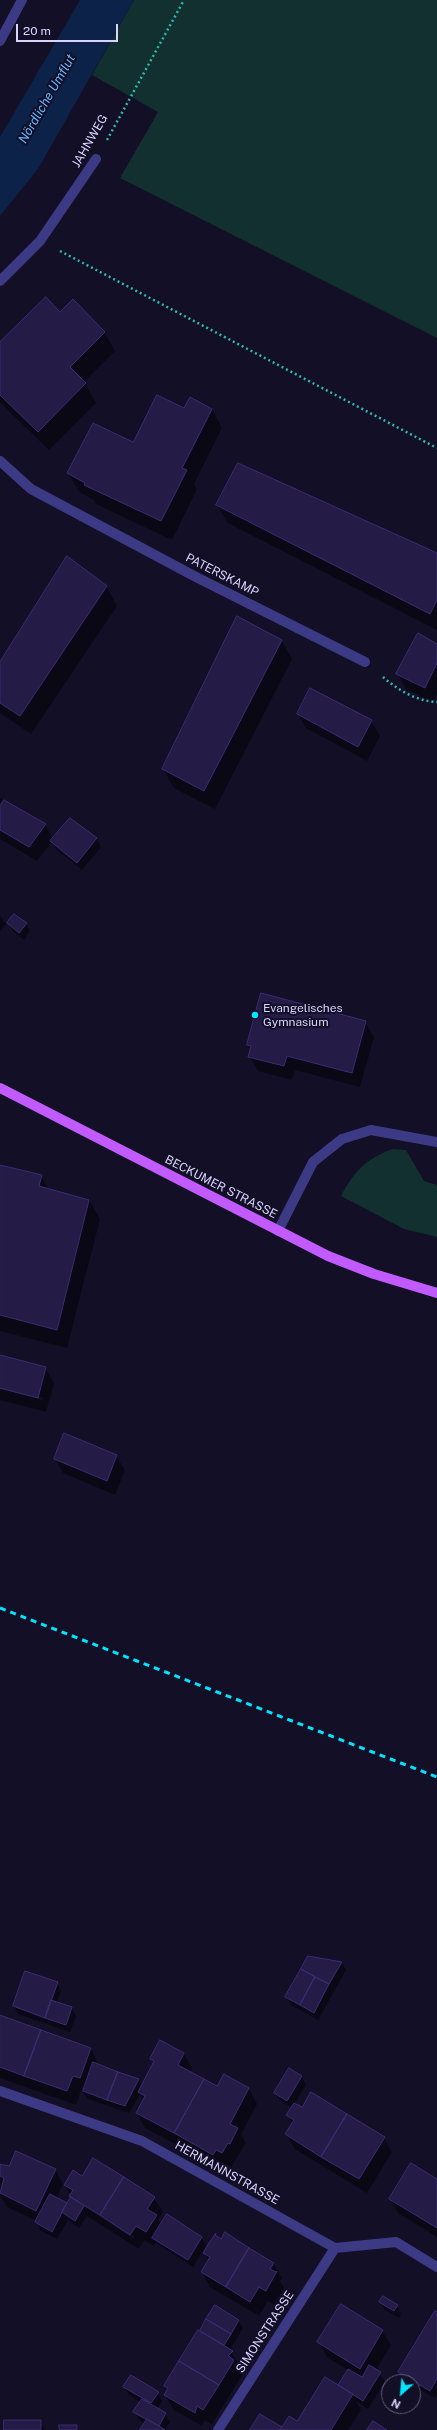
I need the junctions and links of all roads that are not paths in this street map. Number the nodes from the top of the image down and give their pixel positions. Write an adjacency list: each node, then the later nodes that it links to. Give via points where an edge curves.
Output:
1 (22, 0): 2 (street)
2 (0, 41)
3 (96, 158): 4 (street, JAHNWEG, via 40,242)
4 (0, 281)
5 (0, 461): 6 (street, PATERSKAMP, via 31,489 196,577)
6 (365, 662)
7 (0, 1088): 9 (main road, BECKUMER STRASSE)
8 (437, 1142): 9 (street, via 371,1130 342,1139 313,1162)
9 (278, 1232): 10 (main road, BECKUMER STRASSE, via 374,1274)
10 (437, 1293)
11 (0, 2090): 12 (street, HERMANNSTRASSE, via 142,2141)
12 (335, 2248): 13 (street, via 396,2242); 14 (street, SIMONSTRASSE)
13 (437, 2268)
14 (218, 2430)

